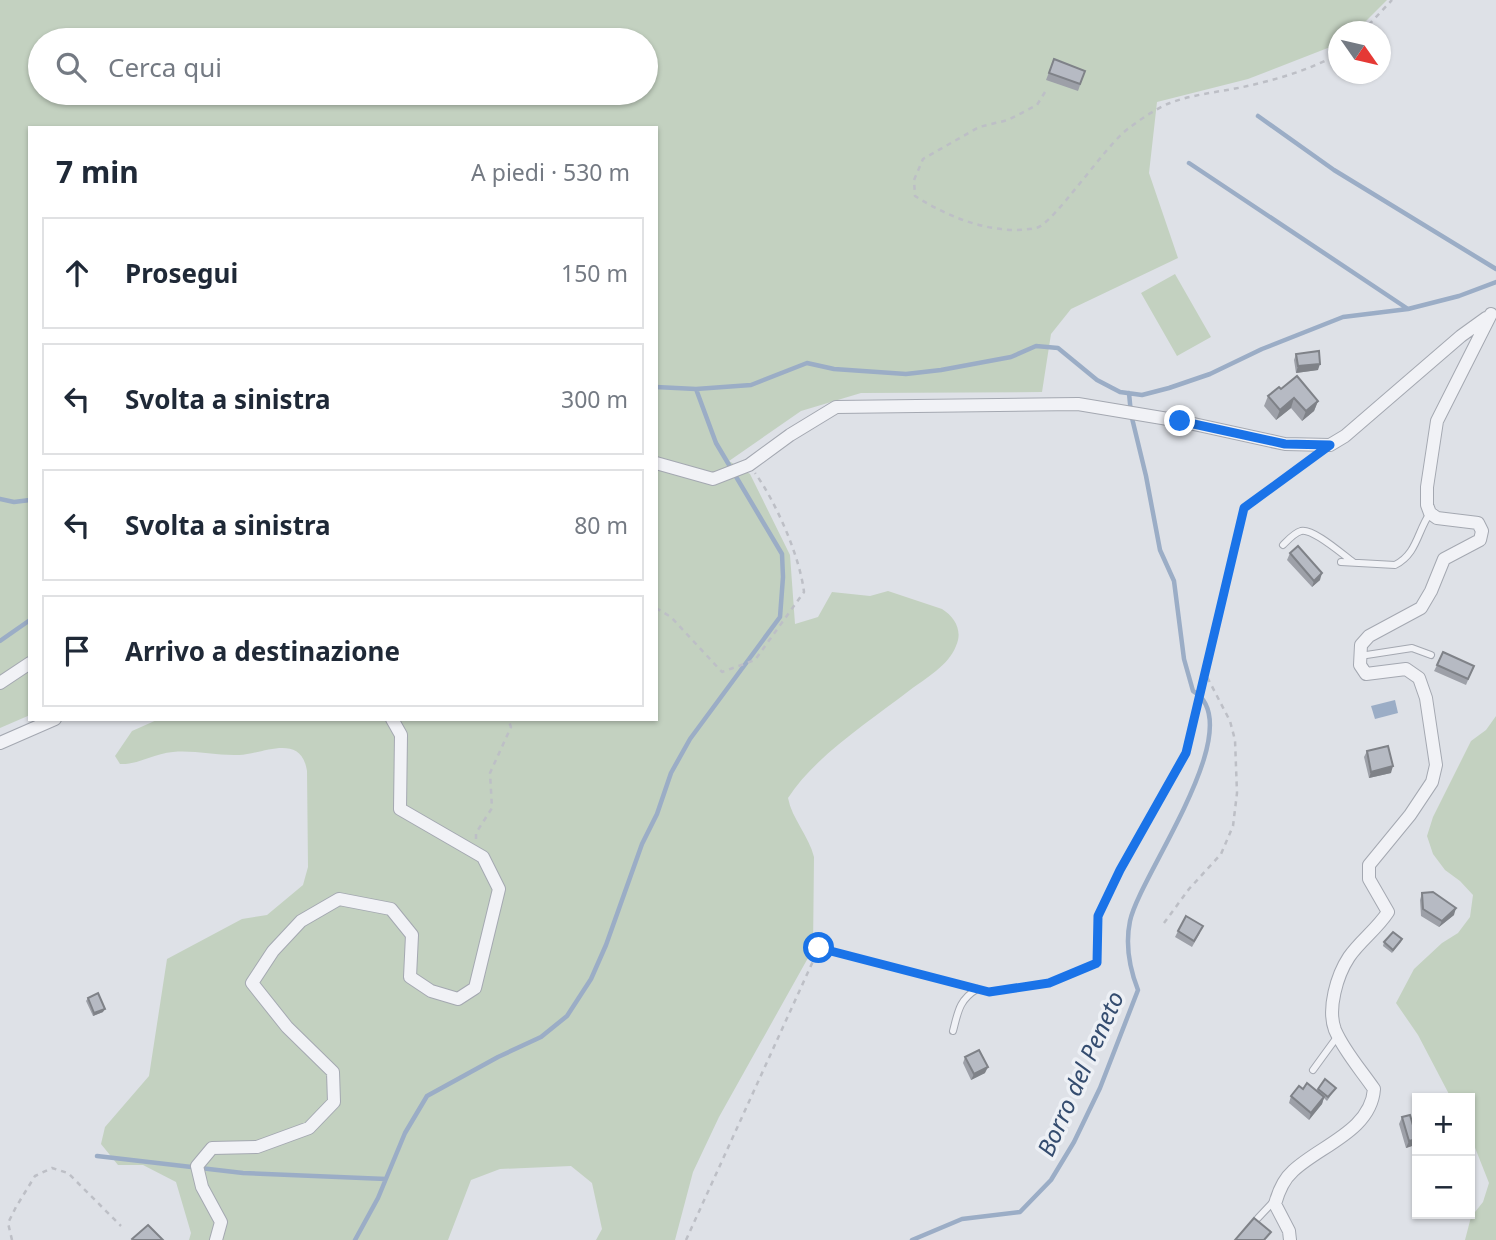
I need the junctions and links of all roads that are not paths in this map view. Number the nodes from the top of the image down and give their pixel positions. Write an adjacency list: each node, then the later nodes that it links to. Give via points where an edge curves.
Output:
1 (1494, 313): 2 (street, via 1330,445 1285,444 1079,404 836,407 749,466 713,479); 3 (street, via 1437,421 1427,486)
2 (658, 464)
3 (1430, 513): 6 (lane, via 1413,550 1402,561 1395,565); 8 (street, via 1478,523 1480,540 1444,559 1421,608 1369,636 1361,645)
4 (1283, 545): 6 (lane, via 1307,531)
5 (1341, 562): 6 (lane)
6 (1354, 563)
7 (1431, 655): 8 (lane, via 1412,649)
8 (1360, 656): 16 (street, via 1366,674 1406,668 1419,678 1436,765 1432,782 1410,815 1369,865 1369,879 1388,912 1349,957 1336,984 1333,1013)
9 (28, 664): 10 (street)
10 (0, 683)
11 (50, 721): 13 (street)
12 (393, 721): 20 (street, via 401,735 400,809 483,857 499,889 475,988 458,999 431,991 410,977 412,935 391,909 339,899 301,921 252,983 287,1027 333,1072 334,1102 309,1129 257,1147 212,1148 197,1166 202,1187 221,1222)
13 (0, 743)
14 (976, 989): 15 (lane, via 961,1005)
15 (953, 1031)
16 (1338, 1035): 17 (lane); 18 (street, via 1374,1089 1374,1096 1368,1110 1345,1135 1292,1171)
17 (1313, 1070)
18 (1276, 1200): 19 (lane); 21 (street)
19 (1258, 1219)
20 (216, 1240)
21 (1290, 1240)

